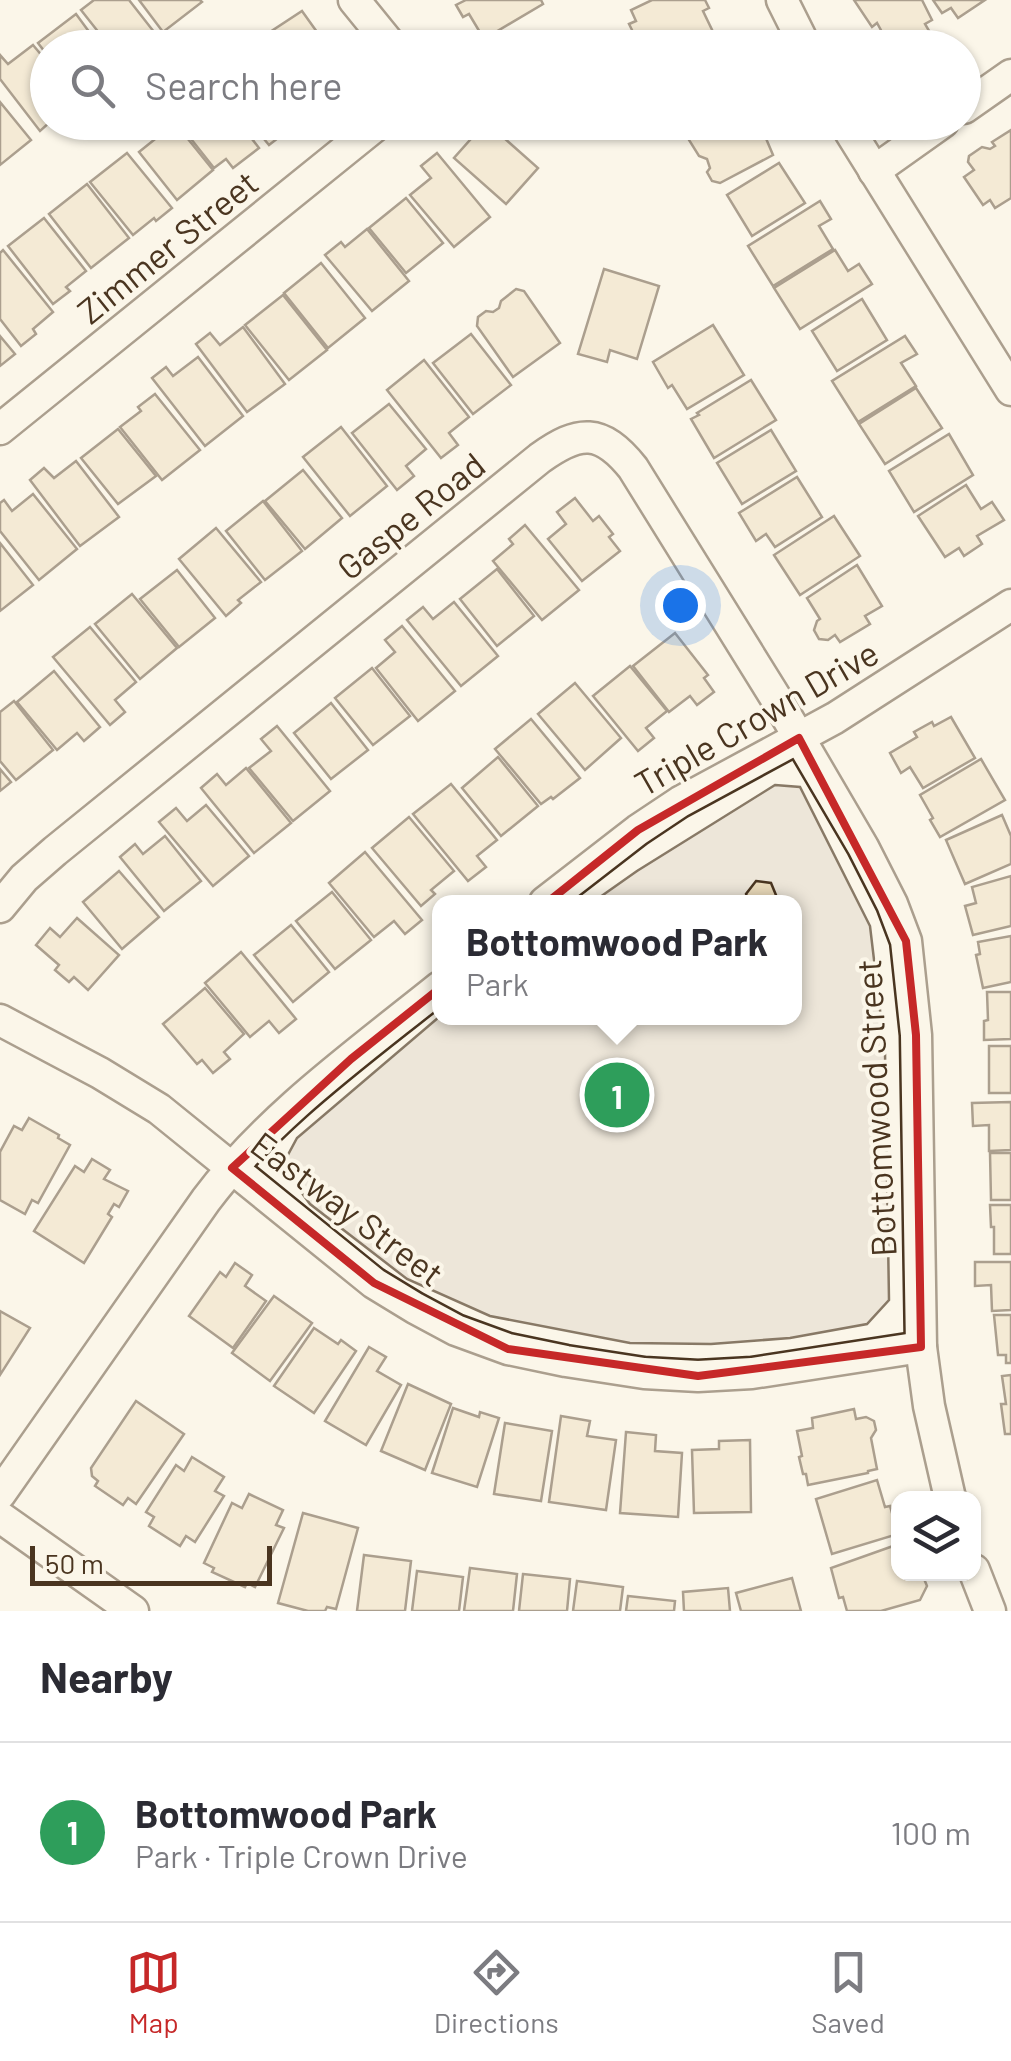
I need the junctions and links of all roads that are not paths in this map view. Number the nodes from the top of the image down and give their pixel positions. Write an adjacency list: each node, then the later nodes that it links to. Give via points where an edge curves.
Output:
1 (354, 0): 3 (street)
2 (782, 0): 4 (street)
3 (378, 30)
4 (797, 30)
5 (1011, 76): 6 (street)
6 (981, 96)
7 (358, 140): 12 (street, Zimmer Street)
8 (855, 140): 10 (street)
9 (918, 140): 10 (street)
10 (874, 171): 11 (street)
11 (1011, 390)
12 (0, 429)
13 (1011, 605): 14 (street, Triple Crown Drive)
14 (799, 738): 15 (street, Triple Crown Drive, via 680,802); 16 (street, Gaspe Road, via 633,468 608,444 564,440 55,851); 20 (street, Bottomwood Street, via 863,846 906,942 916,1035)
15 (553, 895)
16 (0, 907)
17 (432, 994): 19 (street, via 276,1122)
18 (0, 1020): 19 (street, Eastway Street, via 100,1072)
19 (232, 1168): 20 (street, Eastway Street, via 374,1283 456,1330 508,1348 566,1362 698,1376); 22 (street)
20 (921, 1347): 21 (street, Bottomwood Street)
21 (948, 1491)
22 (0, 1494)
23 (0, 1517): 25 (street)
24 (978, 1581): 26 (street)
25 (132, 1611)
26 (990, 1611)

